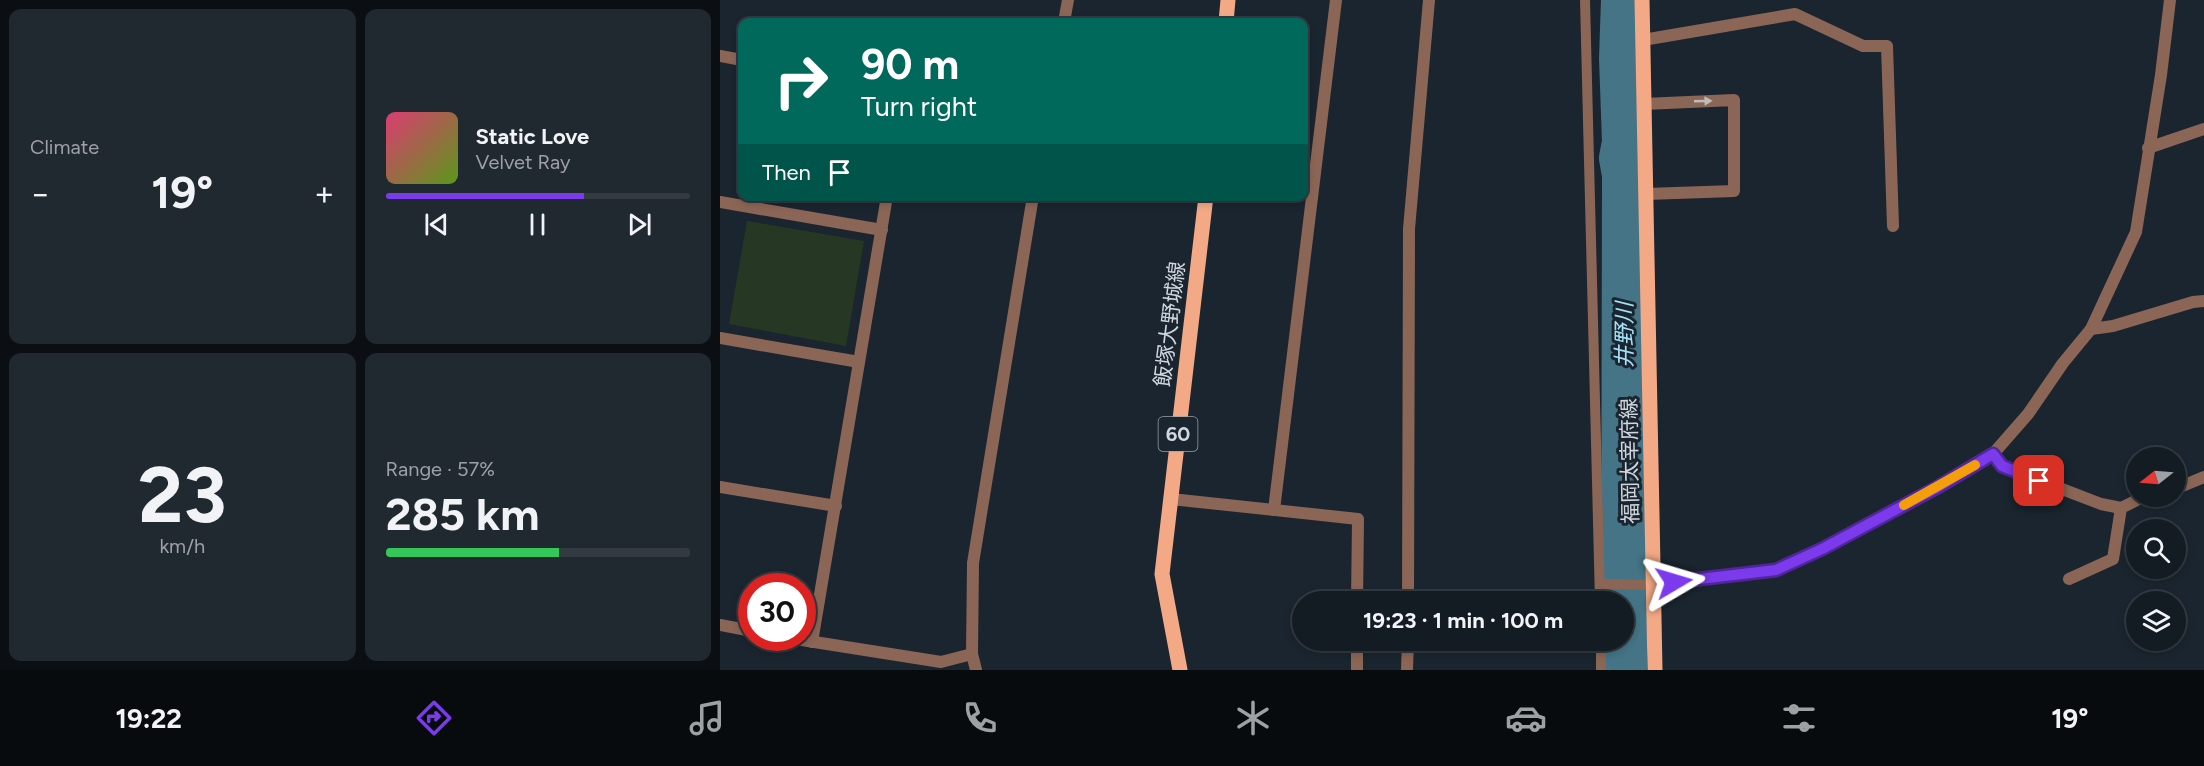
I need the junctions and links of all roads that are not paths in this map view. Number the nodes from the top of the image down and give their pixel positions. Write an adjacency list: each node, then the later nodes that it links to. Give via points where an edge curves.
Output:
1 (1068, 0): 8 (street)
2 (1228, 0): 9 (main road)
3 (1336, 0): 35 (street)
4 (1429, 0): 40 (street, via 1409,229)
5 (1585, 0): 37 (lane)
6 (1642, 0): 10 (main road, 福岡太宰府線)
7 (2169, 0): 15 (street)
8 (1065, 18)
9 (1226, 18)
10 (1643, 40): 13 (main road, 福岡太宰府線); 21 (street, via 1795,14 1863,46 1887,46)
11 (720, 56): 12 (street)
12 (738, 59)
13 (1644, 104): 16 (main road, 福岡太宰府線); 16 (street, one-way to 16, via 1734,100 1734,190)
14 (2204, 129): 15 (street)
15 (2148, 148): 24 (street, via 2136,232)
16 (1646, 194): 38 (main road, 福岡太宰府線)
17 (886, 201): 22 (street)
18 (1032, 201): 49 (street, via 973,563)
19 (1205, 201): 31 (main road, 飯塚大野城線 / 60)
20 (720, 202): 22 (street)
21 (1893, 226)
22 (882, 231): 26 (street)
23 (2204, 301): 24 (street)
24 (2091, 329): 27 (street)
25 (720, 338): 26 (street)
26 (859, 362): 32 (street)
27 (1993, 454): 34 (street, via 2002,466); 38 (street, via 1938,487 1776,570)
28 (2204, 477): 29 (street)
29 (2186, 484)
30 (720, 487): 32 (street)
31 (1171, 499): 35 (street); 51 (main road, 飯塚大野城線 / 60, via 1162,574)
32 (836, 506): 42 (street)
33 (2126, 506): 34 (street)
34 (2121, 508): 36 (street, via 2113,559)
35 (1274, 510): 39 (street, via 1358,519)
36 (2069, 579)
37 (1599, 584): 38 (lane); 41 (lane)
38 (1646, 584): 55 (main road, 福岡太宰府線)
39 (1357, 591)
40 (1408, 591)
41 (1599, 591)
42 (816, 619)
43 (720, 625): 44 (street)
44 (738, 628)
45 (816, 643): 49 (street, via 941,662)
46 (1357, 651): 52 (street)
47 (1408, 651): 53 (street)
48 (1601, 651): 54 (lane)
49 (972, 654): 50 (street)
50 (976, 670)
51 (1180, 670)
52 (1357, 670)
53 (1407, 670)
54 (1601, 670)
55 (1655, 670)

